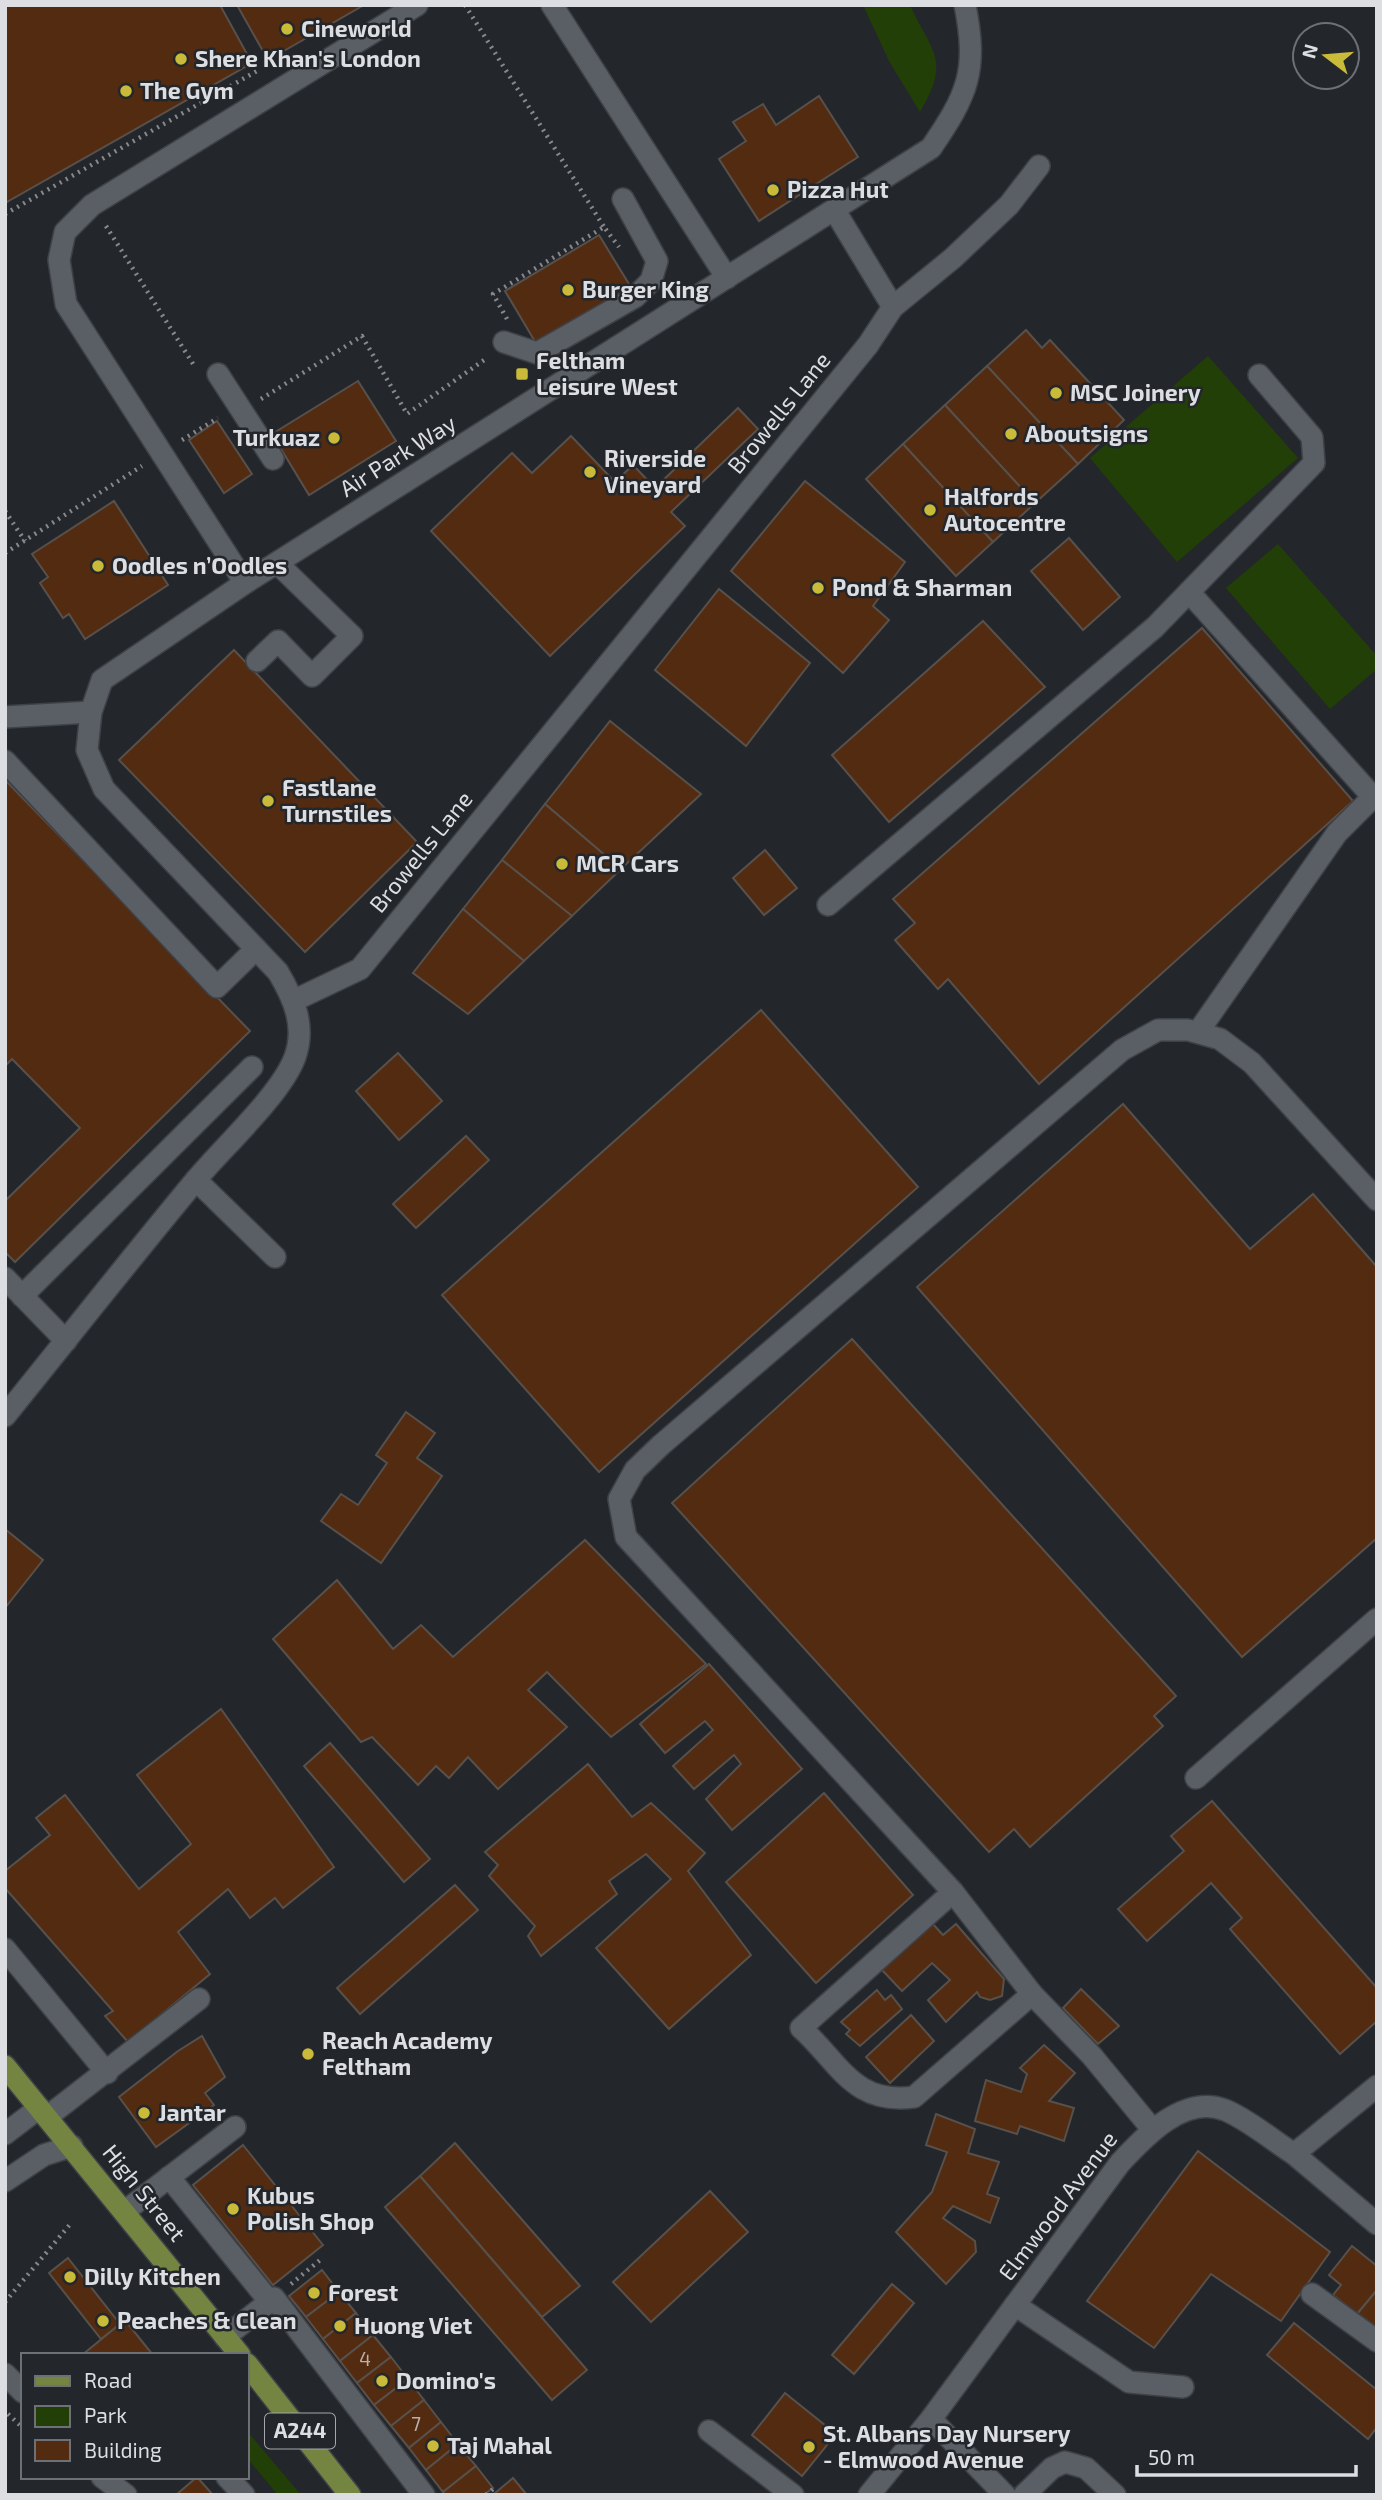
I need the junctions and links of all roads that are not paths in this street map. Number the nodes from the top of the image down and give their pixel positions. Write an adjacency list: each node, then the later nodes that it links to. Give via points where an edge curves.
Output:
1 (417, 5): 14 (street, via 92,205 65,232 59,260 66,304)
2 (552, 5): 7 (street)
3 (965, 5): 6 (street, Air Park Way, via 972,44 959,108 931,148)
4 (1039, 166): 8 (street, Browells Lane, via 1009,205)
5 (623, 199): 9 (street, via 657,261 651,281 635,297 537,353)
6 (835, 211): 7 (street, Air Park Way); 8 (street)
7 (727, 278): 13 (street, Air Park Way)
8 (893, 307): 22 (street, Browells Lane, via 868,345 360,968)
9 (506, 343)
10 (208, 373): 12 (street)
11 (1259, 375): 15 (street, via 1312,437 1314,463)
12 (273, 459)
13 (277, 563): 14 (street, Air Park Way); 16 (street, via 352,636 312,676 278,641)
14 (246, 583): 17 (street, Air Park Way, via 102,680)
15 (1189, 592): 20 (street, via 1155,627); 23 (street, via 1373,797 1336,833)
16 (257, 661)
17 (91, 712): 18 (street); 21 (street, Air Park Way, via 87,750 104,789)
18 (5, 717)
19 (5, 761): 21 (street, via 217,987)
20 (828, 905)
21 (256, 949): 22 (street, Air Park Way, via 278,972)
22 (295, 1000): 25 (street, via 300,1030 295,1058 276,1087)
23 (1198, 1032): 26 (street, via 1220,1039 1252,1063); 34 (street, via 1158,1030 1122,1050 661,1445 635,1470 619,1499 626,1537)
24 (252, 1067): 29 (street)
25 (195, 1180): 27 (street); 30 (street)
26 (1377, 1200)
27 (275, 1257)
28 (5, 1278): 29 (street)
29 (22, 1296): 30 (street)
30 (66, 1341): 31 (street)
31 (5, 1416)
32 (1377, 1619): 33 (street)
33 (1196, 1777)
34 (953, 1892): 36 (street); 36 (street, via 801,2028 855,2085 893,2099 914,2096)
35 (5, 1949): 39 (street)
36 (1032, 1994): 43 (street, via 1092,2056)
37 (199, 1999): 39 (street)
38 (5, 2066): 41 (main road, High Street)
39 (107, 2073): 41 (street)
40 (1377, 2086): 46 (street)
41 (43, 2112): 44 (street); 45 (main road, High Street)
42 (235, 2127): 47 (street)
43 (1152, 2129): 46 (street, Elmwood Avenue, via 1196,2107 1224,2110); 53 (street, Elmwood Avenue, via 1120,2163)
44 (5, 2134)
45 (72, 2146): 48 (street, via 44,2155); 49 (main road, High Street)
46 (1294, 2154): 50 (street, Elmwood Avenue)
47 (169, 2177): 49 (street); 52 (street)
48 (5, 2181)
49 (125, 2211): 54 (main road, High Street)
50 (1377, 2224)
51 (1312, 2294): 55 (street)
52 (272, 2300): 54 (street); 68 (street)
53 (1016, 2305): 59 (street, via 1129,2382); 61 (street, Elmwood Avenue)
54 (225, 2336): 56 (main road, High Street)
55 (1377, 2341)
56 (238, 2353)
57 (248, 2365): 67 (main road, A244)
58 (5, 2374): 60 (street)
59 (1183, 2387)
60 (21, 2390)
61 (931, 2419): 70 (street, Elmwood Avenue); 71 (street)
62 (709, 2431): 69 (street)
63 (229, 2479): 66 (street)
64 (102, 2482): 65 (street)
65 (125, 2495)
66 (244, 2495)
67 (351, 2495)
68 (424, 2495)
69 (793, 2495)
70 (869, 2495)
71 (1005, 2495)
72 (1024, 2495): 73 (street, via 1065,2462 1086,2468)
73 (1115, 2495)

